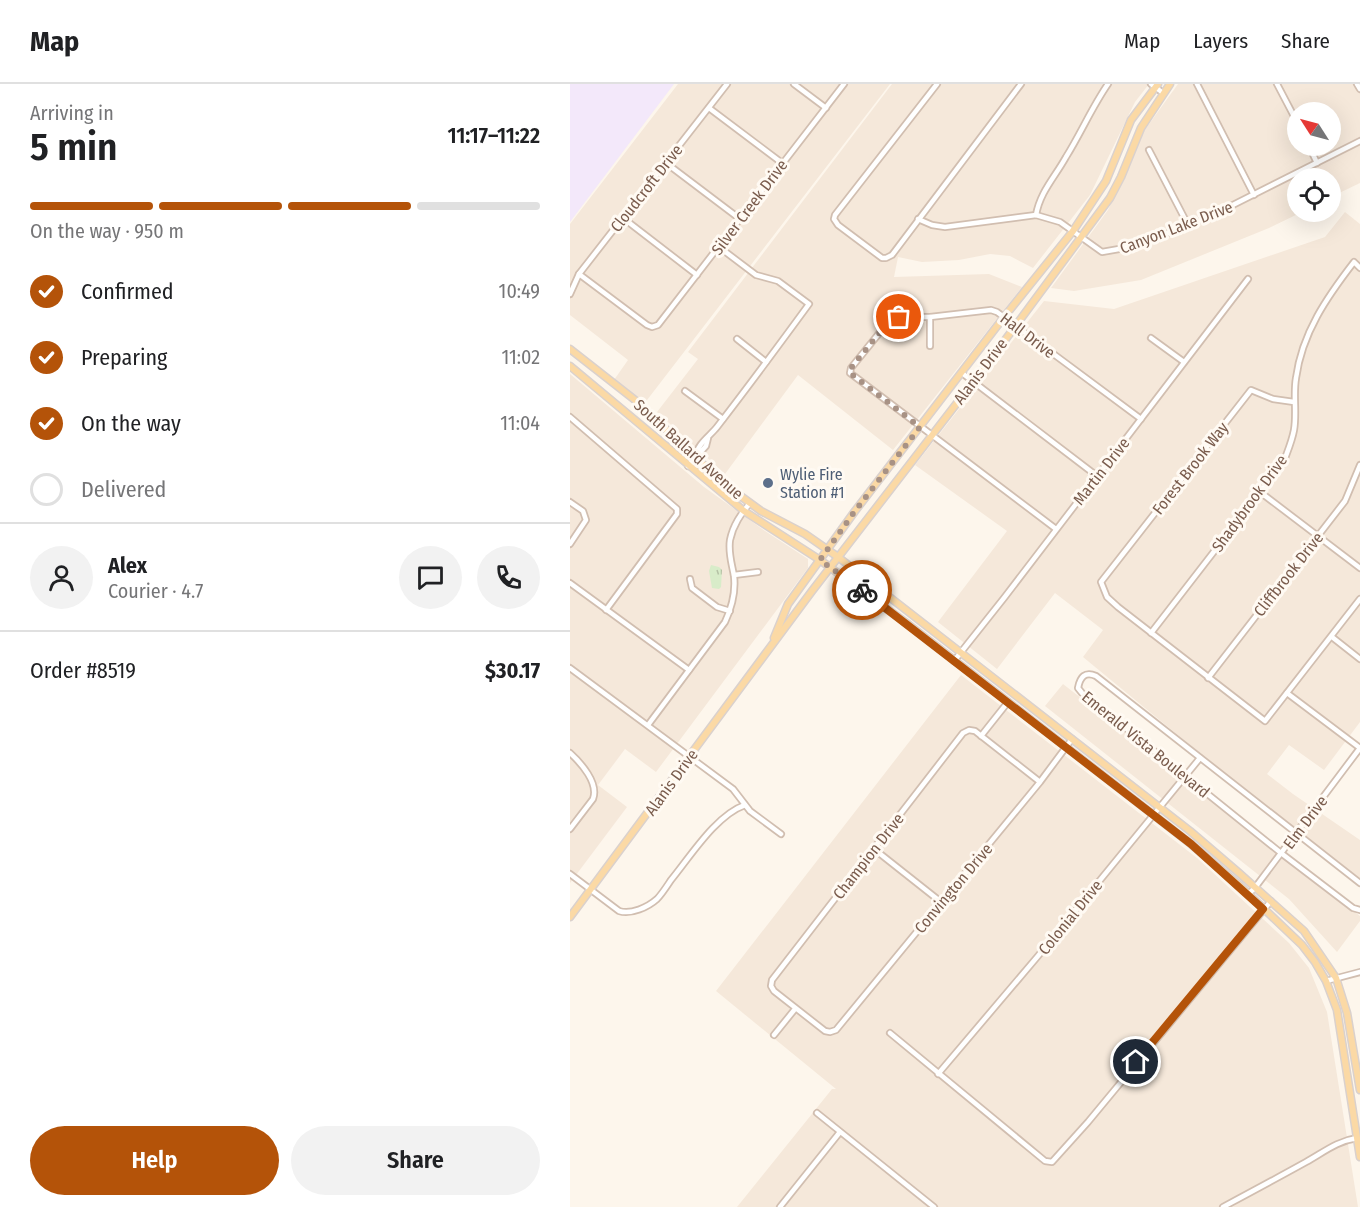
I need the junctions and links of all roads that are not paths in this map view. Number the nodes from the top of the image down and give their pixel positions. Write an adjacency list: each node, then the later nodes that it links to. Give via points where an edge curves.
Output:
1 (727, 84): 15 (street, Cloudcroft Drive)
2 (794, 84): 16 (street)
3 (844, 84): 16 (street, Silver Creek Drive)
4 (937, 84): 27 (street, via 834,219 886,258)
5 (1022, 84): 27 (street)
6 (1108, 84): 24 (street, via 1038,201)
7 (1170, 84): 13 (main road, Alanis Drive)
8 (1197, 84): 23 (street)
9 (1277, 84): 14 (street)
10 (1358, 84): 12 (street)
11 (1155, 85): 13 (street); 29 (main road, Alanis Drive, via 1131,120 1106,181)
12 (1360, 89)
13 (1163, 93): 30 (main road, Alanis Drive, via 1141,128 1110,198)
14 (1287, 103)
15 (709, 108): 20 (street, Cloudcroft Drive); 21 (street)
16 (826, 108): 21 (street, Silver Creek Drive)
17 (1360, 141): 22 (street, Canyon Lake Drive)
18 (1149, 150): 28 (street)
19 (1313, 156): 22 (street)
20 (666, 163): 25 (street, Cloudcroft Drive); 26 (street)
21 (782, 163): 26 (street, Silver Creek Drive)
22 (1317, 163): 23 (street, Canyon Lake Drive)
23 (1254, 195): 28 (street, Canyon Lake Drive)
24 (1036, 215): 27 (street, Canyon Lake Drive, via 945,227); 29 (street, Canyon Lake Drive, via 1053,219)
25 (622, 218): 33 (street, Cloudcroft Drive); 34 (street)
26 (740, 219): 31 (street, Silver Creek Drive)
27 (918, 219)
28 (1188, 225): 30 (street, Canyon Lake Drive, via 1136,246 1102,252)
29 (1073, 231): 30 (street, Canyon Lake Drive); 38 (main road, Alanis Drive)
30 (1082, 236): 39 (main road, Alanis Drive)
31 (719, 247): 34 (street, Silver Creek Drive); 44 (street, via 756,275 778,281 809,304)
32 (1360, 268): 50 (street, Shadybrook Drive, via 1354,262 1316,318 1299,360)
33 (579, 274): 34 (street, Silver Creek Drive, via 652,327 658,325); 36 (street, Cloudcroft Drive)
34 (697, 275)
35 (1248, 279): 45 (street, Martin Drive)
36 (570, 294)
37 (930, 317): 38 (street, Hall Drive, via 991,310); 42 (street); 54 (street, Hall Drive, via 905,316 892,321 850,373)
38 (1004, 317): 39 (street, Hall Drive); 47 (main road, Alanis Drive)
39 (1015, 325): 48 (main road, Alanis Drive); 53 (street, Hall Drive)
40 (1151, 338): 45 (street)
41 (737, 339): 44 (street)
42 (930, 346)
43 (570, 349): 56 (main road, South Ballard Avenue, via 635,400)
44 (766, 362): 52 (street)
45 (1185, 362): 53 (street, Martin Drive)
46 (570, 366): 58 (main road, South Ballard Avenue)
47 (962, 373): 48 (street); 54 (main road, Alanis Drive)
48 (973, 381): 55 (main road, Alanis Drive); 59 (street)
49 (685, 391): 52 (street)
50 (1294, 402): 60 (street, Shadybrook Drive, via 1294,428 1284,461); 79 (street, Forest Brook Way, via 1251,390 1101,582 1107,597)
51 (570, 417): 77 (street, via 677,509)
52 (723, 419): 56 (street)
53 (1142, 419): 59 (street, Martin Drive)
54 (920, 427): 55 (street); 67 (main road, Alanis Drive)
55 (931, 435): 64 (street); 68 (main road, Alanis Drive)
56 (696, 456): 58 (street); 62 (main road, South Ballard Avenue)
57 (1360, 465): 65 (street, Cliffbrook Drive, via 1345,501)
58 (688, 466): 63 (main road, South Ballard Avenue)
59 (1097, 476): 64 (street, Martin Drive)
60 (1260, 492): 65 (street); 79 (street, Shadybrook Drive)
61 (570, 502): 66 (street, via 583,511 586,520)
62 (750, 503): 63 (street); 67 (main road, South Ballard Avenue)
63 (744, 511): 69 (main road, South Ballard Avenue); 73 (street, via 730,539)
64 (1056, 529): 82 (street, Martin Drive)
65 (1317, 536): 71 (street); 87 (street, Cliffbrook Drive)
66 (570, 544)
67 (827, 549): 68 (main road, South Ballard Avenue); 69 (main road, Alanis Drive)
68 (838, 556): 70 (main road, Alanis Drive); 82 (main road, South Ballard Avenue)
69 (820, 560): 70 (main road, South Ballard Avenue); 81 (main road, Alanis Drive, via 788,604)
70 (830, 567): 81 (main road, Alanis Drive); 84 (main road, South Ballard Avenue)
71 (1360, 568)
72 (758, 572): 73 (street)
73 (734, 575): 78 (street)
74 (690, 579): 78 (street, via 692,588 717,607)
75 (570, 583): 77 (street)
76 (1360, 599): 80 (street)
77 (606, 610): 86 (street)
78 (730, 611): 86 (street)
79 (1151, 633): 87 (street)
80 (1332, 637): 83 (street); 88 (street)
81 (771, 646): 96 (main road, Alanis Drive)
82 (960, 653): 84 (street, Martin Drive); 92 (main road, South Ballard Avenue)
83 (1360, 658)
84 (954, 661): 89 (main road, South Ballard Avenue)
85 (570, 668): 90 (street)
86 (689, 670): 90 (street)
87 (1208, 678): 88 (street, via 1265,721)
88 (1287, 693): 94 (street)
89 (1008, 702): 91 (street); 93 (main road, South Ballard Avenue)
90 (648, 725): 96 (street)
91 (981, 736): 99 (street); 106 (street, Champion Drive, via 975,731 963,733)
92 (1072, 740): 93 (street, Convington Drive); 101 (main road, South Ballard Avenue)
93 (1066, 747): 99 (street, Convington Drive); 102 (main road, South Ballard Avenue)
94 (1360, 748): 105 (street, Elm Drive)
95 (570, 753): 103 (street, via 589,778 595,794)
96 (690, 755): 100 (street, via 734,789); 111 (main road, Alanis Drive)
97 (1200, 758): 98 (street, Colonial Drive); 98 (street, Emerald Vista Boulevard, via 1096,676 1083,676 1078,688 1082,693); 105 (street, Emerald Vista Boulevard)
98 (1185, 775): 101 (street, Colonial Drive); 107 (street, Emerald Vista Boulevard)
99 (1040, 782): 114 (street, Convington Drive)
100 (745, 806): 104 (street); 111 (street, via 735,809 713,830 657,898 641,909 622,912)
101 (1160, 808): 102 (street, Colonial Drive); 110 (main road, South Ballard Avenue)
102 (1153, 816): 112 (main road, South Ballard Avenue); 124 (street, Colonial Drive)
103 (570, 829)
104 (781, 834)
105 (1296, 834): 107 (street, Elm Drive); 109 (street, Emerald Vista Boulevard)
106 (874, 849): 114 (street); 121 (street, Champion Drive, via 772,980 774,991)
107 (1281, 853): 110 (street, Elm Drive); 116 (street, Emerald Vista Boulevard)
108 (570, 874): 111 (street)
109 (1360, 883)
110 (1256, 887): 112 (street, Elm Drive); 113 (main road, South Ballard Avenue)
111 (591, 889): 117 (main road, Alanis Drive)
112 (1248, 894): 115 (main road, South Ballard Avenue)
113 (1271, 901): 115 (street); 119 (main road, South Ballard Avenue, via 1304,932)
114 (941, 902): 121 (street, Convington Drive, via 838,1028 825,1031)
115 (1263, 909): 120 (main road, South Ballard Avenue, via 1302,945); 124 (street, via 1052,1162 1039,1157)
116 (1360, 910)
117 (570, 917)
118 (1360, 972): 119 (street)
119 (1336, 978): 120 (street); 125 (main road, South Ballard Avenue, via 1347,1012)
120 (1326, 981): 128 (main road, South Ballard Avenue, via 1337,1010)
121 (795, 1009): 123 (street)
122 (890, 1033): 124 (street)
123 (774, 1035)
124 (938, 1074)
125 (1360, 1090)
126 (816, 1113): 127 (street)
127 (840, 1132): 130 (street); 131 (street)
128 (1357, 1138): 129 (main road, South Ballard Avenue); 132 (street, via 1333,1145)
129 (1360, 1157)
130 (780, 1207)
131 (934, 1207)
132 (1223, 1207)

